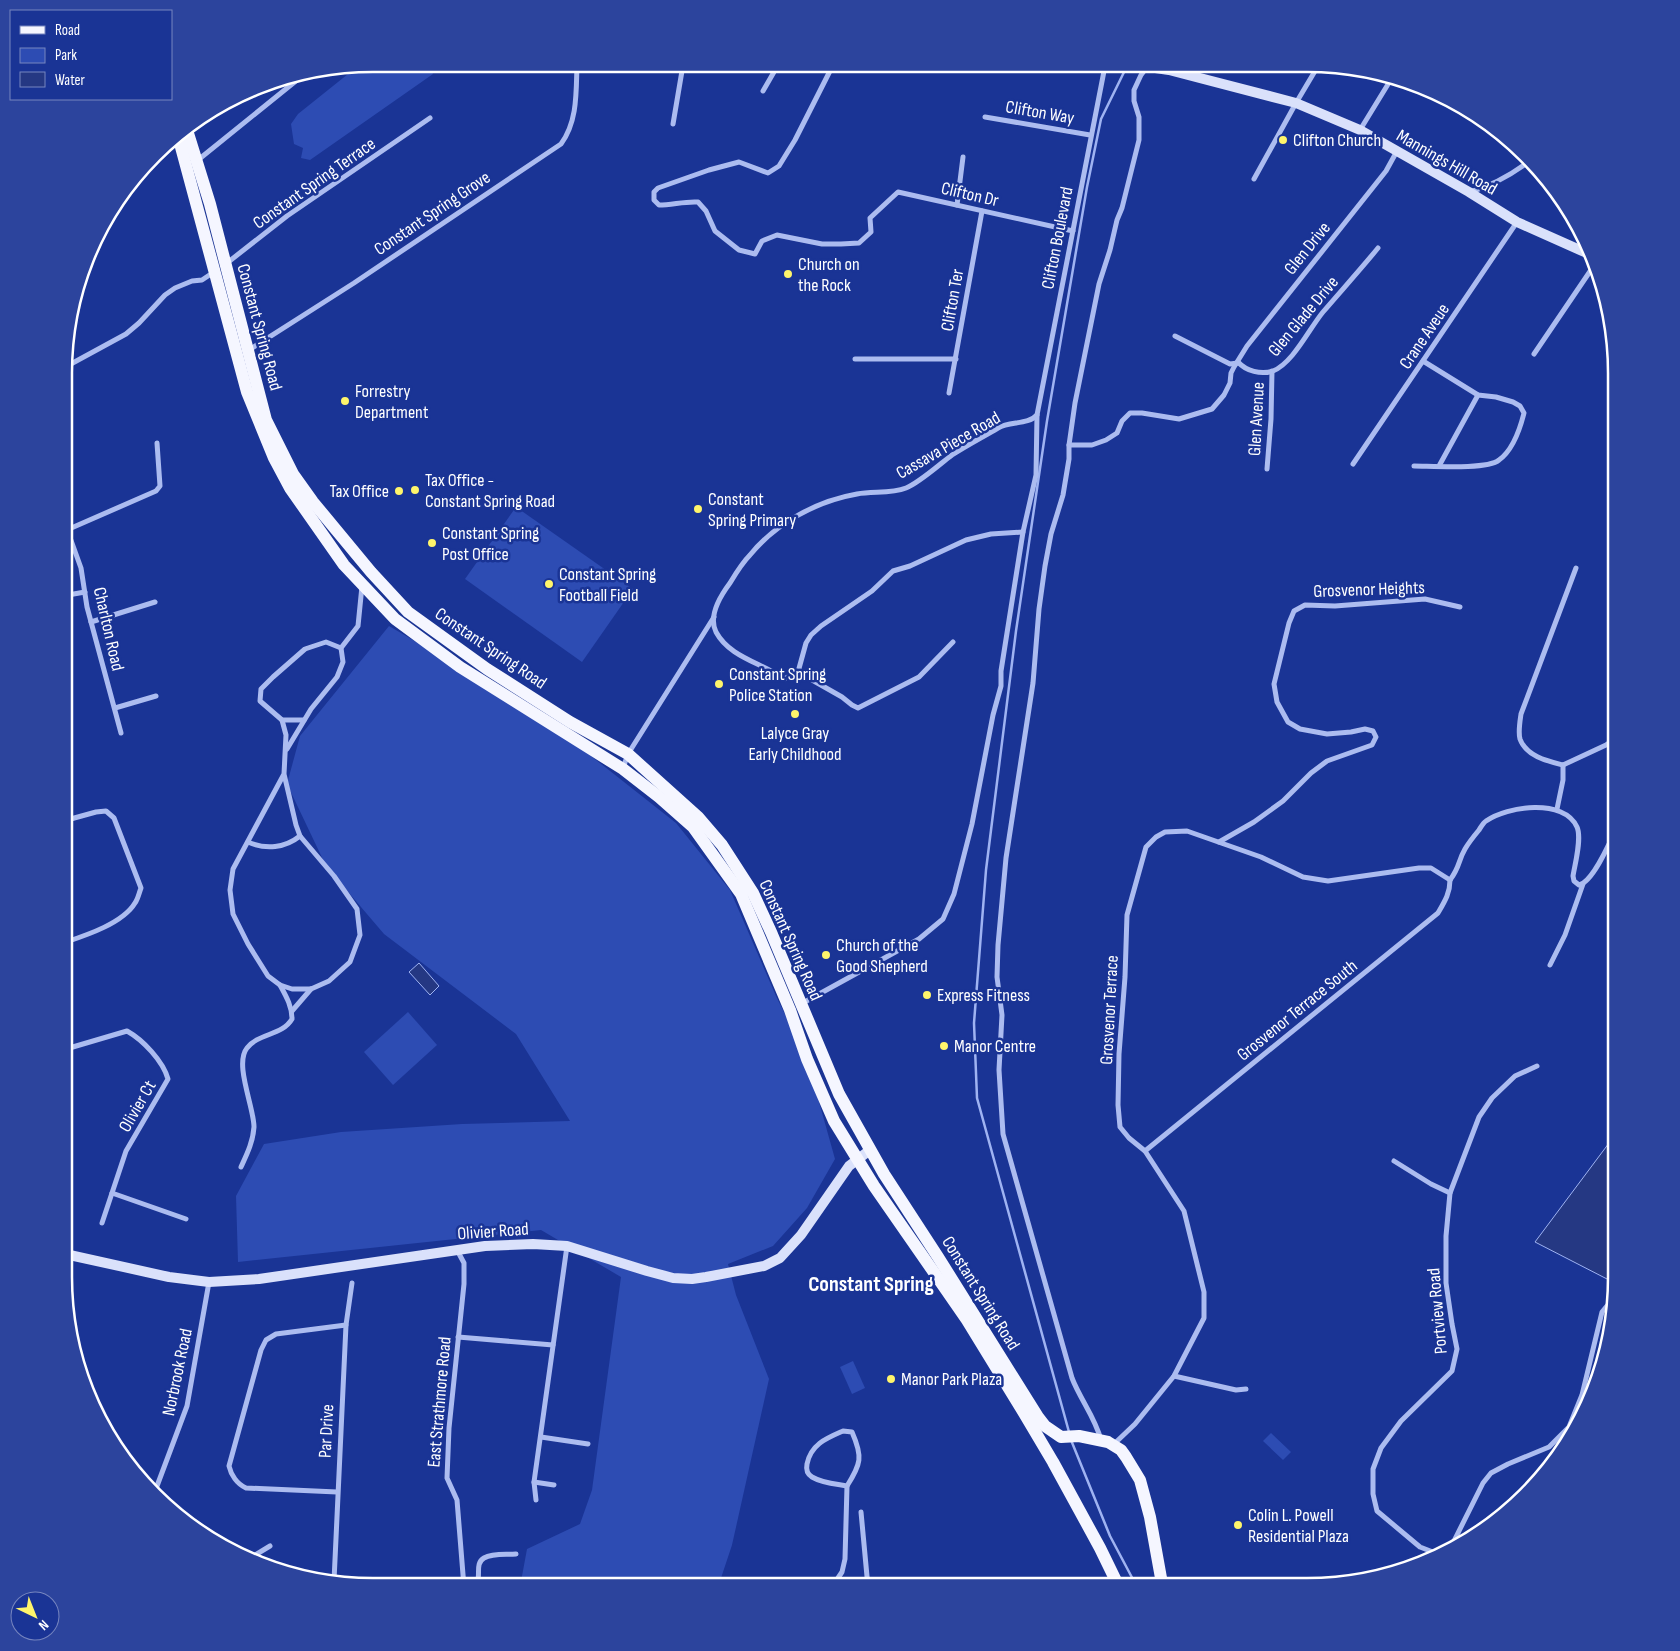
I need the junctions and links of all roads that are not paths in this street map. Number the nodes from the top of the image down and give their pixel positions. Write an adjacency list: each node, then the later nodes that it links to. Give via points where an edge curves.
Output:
1 (577, 73): 35 (street, Constant Spring Grove, via 575,108 569,134 561,144)
2 (682, 73): 15 (street)
3 (773, 73): 11 (street)
4 (828, 73): 26 (street, Clifton Dr, via 779,166 768,173 739,162 724,166 658,188 654,192 654,200 659,206 698,202 715,231 739,250 755,254 762,241 777,235 822,244 859,243 871,232 870,218 898,192)
5 (1103, 73): 17 (street, Clifton Boulevard)
6 (1142, 73): 47 (street, via 1134,90 1139,140 1098,284)
7 (1181, 73): 12 (main road, Mannings Hill Road)
8 (1314, 73): 12 (street)
9 (292, 84): 22 (street)
10 (1388, 84): 16 (street)
11 (763, 91)
12 (1296, 103): 16 (main road, Mannings Hill Road); 24 (street)
13 (985, 117): 17 (street, Clifton Way)
14 (430, 118): 32 (street, Constant Spring Terrace, via 287,216)
15 (673, 124)
16 (1360, 130): 20 (main road, Mannings Hill Road)
17 (1090, 134): 29 (street, Clifton Boulevard)
18 (189, 136): 22 (main road, Constant Spring Road)
19 (180, 143): 32 (main road, Constant Spring Road)
20 (1397, 151): 25 (main road, Mannings Hill Road); 40 (street, Glen Drive, via 1386,171 1281,302)
21 (963, 157): 26 (street)
22 (196, 162): 32 (main road, Constant Spring Road, via 210,204)
23 (1524, 166): 25 (street, via 1489,186)
24 (1254, 179)
25 (1469, 192): 28 (main road, Mannings Hill Road)
26 (957, 205): 27 (street, Clifton Dr)
27 (982, 211): 29 (street, Clifton Dr); 38 (street, Clifton Ter)
28 (1517, 222): 31 (main road, Mannings Hill Road); 39 (street, Crane Aveue)
29 (1073, 231): 45 (street, Clifton Boulevard)
30 (1378, 248): 42 (street, Glen Glade Drive, via 1321,314 1292,355)
31 (1581, 251)
32 (220, 268): 35 (main road, Constant Spring Road); 41 (street, Constant Spring Terrace, via 202,280 175,288 126,334); 56 (main road, Constant Spring Road, via 247,392 274,458 303,509)
33 (1590, 271): 36 (street)
34 (1175, 336): 40 (street, Glen Glade Drive, via 1230,364)
35 (248, 350): 73 (main road, Constant Spring Road, via 266,420 293,474 385,589 408,612 487,669 570,722)
36 (1534, 354)
37 (855, 359): 38 (street)
38 (956, 359): 43 (street, Clifton Ter)
39 (1423, 361): 44 (street); 48 (street, Crane Aveue)
40 (1238, 362): 42 (street, Glen Glade Drive, via 1252,372); 47 (street, Glen Drive, via 1224,395 1212,409 1179,420 1130,412 1116,433 1106,440 1092,445)
41 (73, 363)
42 (1272, 371): 51 (street, Glen Avenue)
43 (949, 393)
44 (1478, 395): 50 (street); 50 (street, via 1520,406 1524,413 1520,430 1497,462)
45 (1037, 415): 53 (street, Clifton Boulevard, via 1036,475); 61 (street, Cassava Piece Road, via 1033,419 1004,425 954,453 908,488 856,494 797,516 770,534 750,555 722,594)
46 (157, 443): 52 (street, via 160,486 156,491)
47 (1069, 445): 117 (street, via 1063,495 1045,566 1033,683 1006,858 998,945 997,977 1002,1015 998,1070 1003,1134 1072,1378)
48 (1353, 464)
49 (1414, 466): 50 (street)
50 (1439, 466)
51 (1267, 469)
52 (73, 529)
53 (1023, 532): 65 (street, via 966,540 893,571 872,591 811,635); 89 (street, Clifton Boulevard, via 1001,686 968,844 954,894 943,919 919,939)
54 (73, 545): 57 (street, Charlton Road)
55 (1576, 568): 74 (street, via 1521,714 1519,738 1530,753 1547,762)
56 (362, 584): 64 (street, via 358,626); 75 (main road, Constant Spring Road, via 395,619 460,666)
57 (85, 592): 58 (street); 62 (street, Charlton Road)
58 (73, 594)
59 (155, 602): 62 (street)
60 (1460, 607): 81 (street, Grosvenor Heights, via 1425,599 1305,605 1294,611 1274,684 1288,722 1300,729 1327,734 1364,729 1373,731 1376,737 1372,745 1327,761 1283,801)
61 (714, 616): 65 (street, via 716,631 742,656 784,679); 73 (street, Cassava Piece Road)
62 (91, 622): 67 (street, Charlton Road)
63 (953, 642): 65 (street, via 919,677 858,708)
64 (342, 648): 68 (street, via 326,642 305,649 261,689 260,701); 69 (street, via 343,662 336,677)
65 (798, 672)
66 (156, 696): 67 (street)
67 (115, 708): 70 (street, Charlton Road)
68 (282, 720): 69 (street); 72 (street)
69 (304, 720): 72 (street)
70 (122, 733)
71 (1608, 744): 74 (street)
72 (286, 749): 76 (street)
73 (628, 754): 75 (street, Cassava Piece Road); 89 (main road, Constant Spring Road, via 698,817 722,845 754,893 772,932)
74 (1563, 765): 77 (street)
75 (623, 769): 89 (main road, Constant Spring Road, via 693,827 741,894)
76 (284, 774): 79 (street); 80 (street)
77 (1556, 809): 83 (street, Grosvenor Terrace South, via 1526,808 1505,812 1485,822 1465,849 1458,870); 84 (street, via 1572,818 1578,828 1573,876 1574,881)
78 (73, 818): 85 (street, via 106,811 114,818 141,888 135,904 123,915 96,931)
79 (300, 836): 80 (street, via 292,842 264,848); 88 (street, via 357,909 360,935 350,962 329,981)
80 (248, 842): 87 (street, via 233,869 230,890 232,914 268,976)
81 (1219, 842): 83 (street, Grosvenor Terrace, via 1303,877 1328,881 1431,868); 94 (street, Grosvenor Terrace, via 1187,831 1165,832 1156,837 1146,847 1127,915 1118,1106 1120,1127)
82 (1608, 845): 84 (street)
83 (1450, 880): 94 (street, Grosvenor Terrace South, via 1447,899 1438,913)
84 (1583, 884): 86 (street, via 1565,935)
85 (73, 939)
86 (1550, 965)
87 (280, 985): 88 (street); 90 (street)
88 (311, 989): 90 (street)
89 (796, 1007): 93 (main road, Constant Spring Road); 95 (main road, Constant Spring Road, via 807,1059 834,1121)
90 (292, 1011): 97 (street, via 289,1024 246,1048 243,1056 254,1125 253,1141)
91 (73, 1047): 98 (street, Olivier Ct, via 126,1031 141,1041 168,1079 126,1151)
92 (1537, 1066): 99 (street, Portview Road, via 1515,1076 1492,1098 1479,1117)
93 (870, 1150): 95 (main road, Olivier Road); 115 (main road, Constant Spring Road, via 1038,1417 1045,1426)
94 (1145, 1151): 111 (street, Grosvenor Terrace, via 1184,1211 1204,1292 1204,1318)
95 (856, 1159): 102 (main road, Olivier Road, via 792,1246 780,1258 764,1266 692,1279 673,1278); 129 (main road, Constant Spring Road, via 967,1320 1053,1462)
96 (1394, 1161): 99 (street)
97 (241, 1167)
98 (112, 1192): 100 (street); 101 (street)
99 (1450, 1193): 130 (street, Portview Road, via 1446,1284 1457,1349 1452,1371 1401,1421 1381,1448 1373,1469 1377,1511 1420,1547)
100 (186, 1219)
101 (102, 1223)
102 (567, 1246): 103 (main road, Olivier Road, via 533,1244); 110 (street)
103 (457, 1250): 105 (main road, Olivier Road, via 259,1279); 109 (street, East Strathmore Road, via 464,1263)
104 (73, 1256): 105 (main road, Olivier Road, via 168,1277)
105 (209, 1282): 122 (street, Norbrook Road, via 187,1406)
106 (352, 1283): 108 (street, Par Drive)
107 (1606, 1307): 113 (street)
108 (346, 1325): 124 (street, Par Drive); 124 (street, via 276,1334 266,1340 229,1466 237,1482 246,1488)
109 (458, 1337): 110 (street); 134 (street, East Strathmore Road, via 447,1478 457,1500)
110 (553, 1345): 116 (street)
111 (1174, 1376): 112 (street, via 1236,1390); 119 (street, Grosvenor Terrace)
112 (1246, 1389)
113 (1574, 1415)
114 (1565, 1431): 127 (street, via 1550,1447 1491,1473)
115 (1069, 1436): 117 (main road, Constant Spring Road); 129 (main road, via 1056,1443 1055,1450)
116 (541, 1437): 118 (street); 120 (street)
117 (1101, 1440): 119 (main road, Constant Spring Road)
118 (588, 1444)
119 (1114, 1445): 139 (main road, Constant Spring Road, via 1140,1480)
120 (534, 1482): 121 (street); 125 (street)
121 (554, 1485)
122 (157, 1486)
123 (847, 1486): 123 (street, via 858,1468 859,1454 852,1432 848,1431 823,1440 814,1447 807,1470 814,1478); 136 (street, via 845,1559)
124 (337, 1492): 133 (street, Par Drive)
125 (536, 1500)
126 (861, 1512): 137 (street)
127 (1455, 1539)
128 (270, 1546): 132 (street)
129 (1100, 1548): 138 (main road, Constant Spring Road)
130 (1431, 1551)
131 (516, 1554): 135 (street, via 483,1559)
132 (255, 1555)
133 (334, 1576)
134 (463, 1578)
135 (478, 1578)
136 (838, 1578)
137 (867, 1578)
138 (1115, 1578)
139 (1161, 1578)

